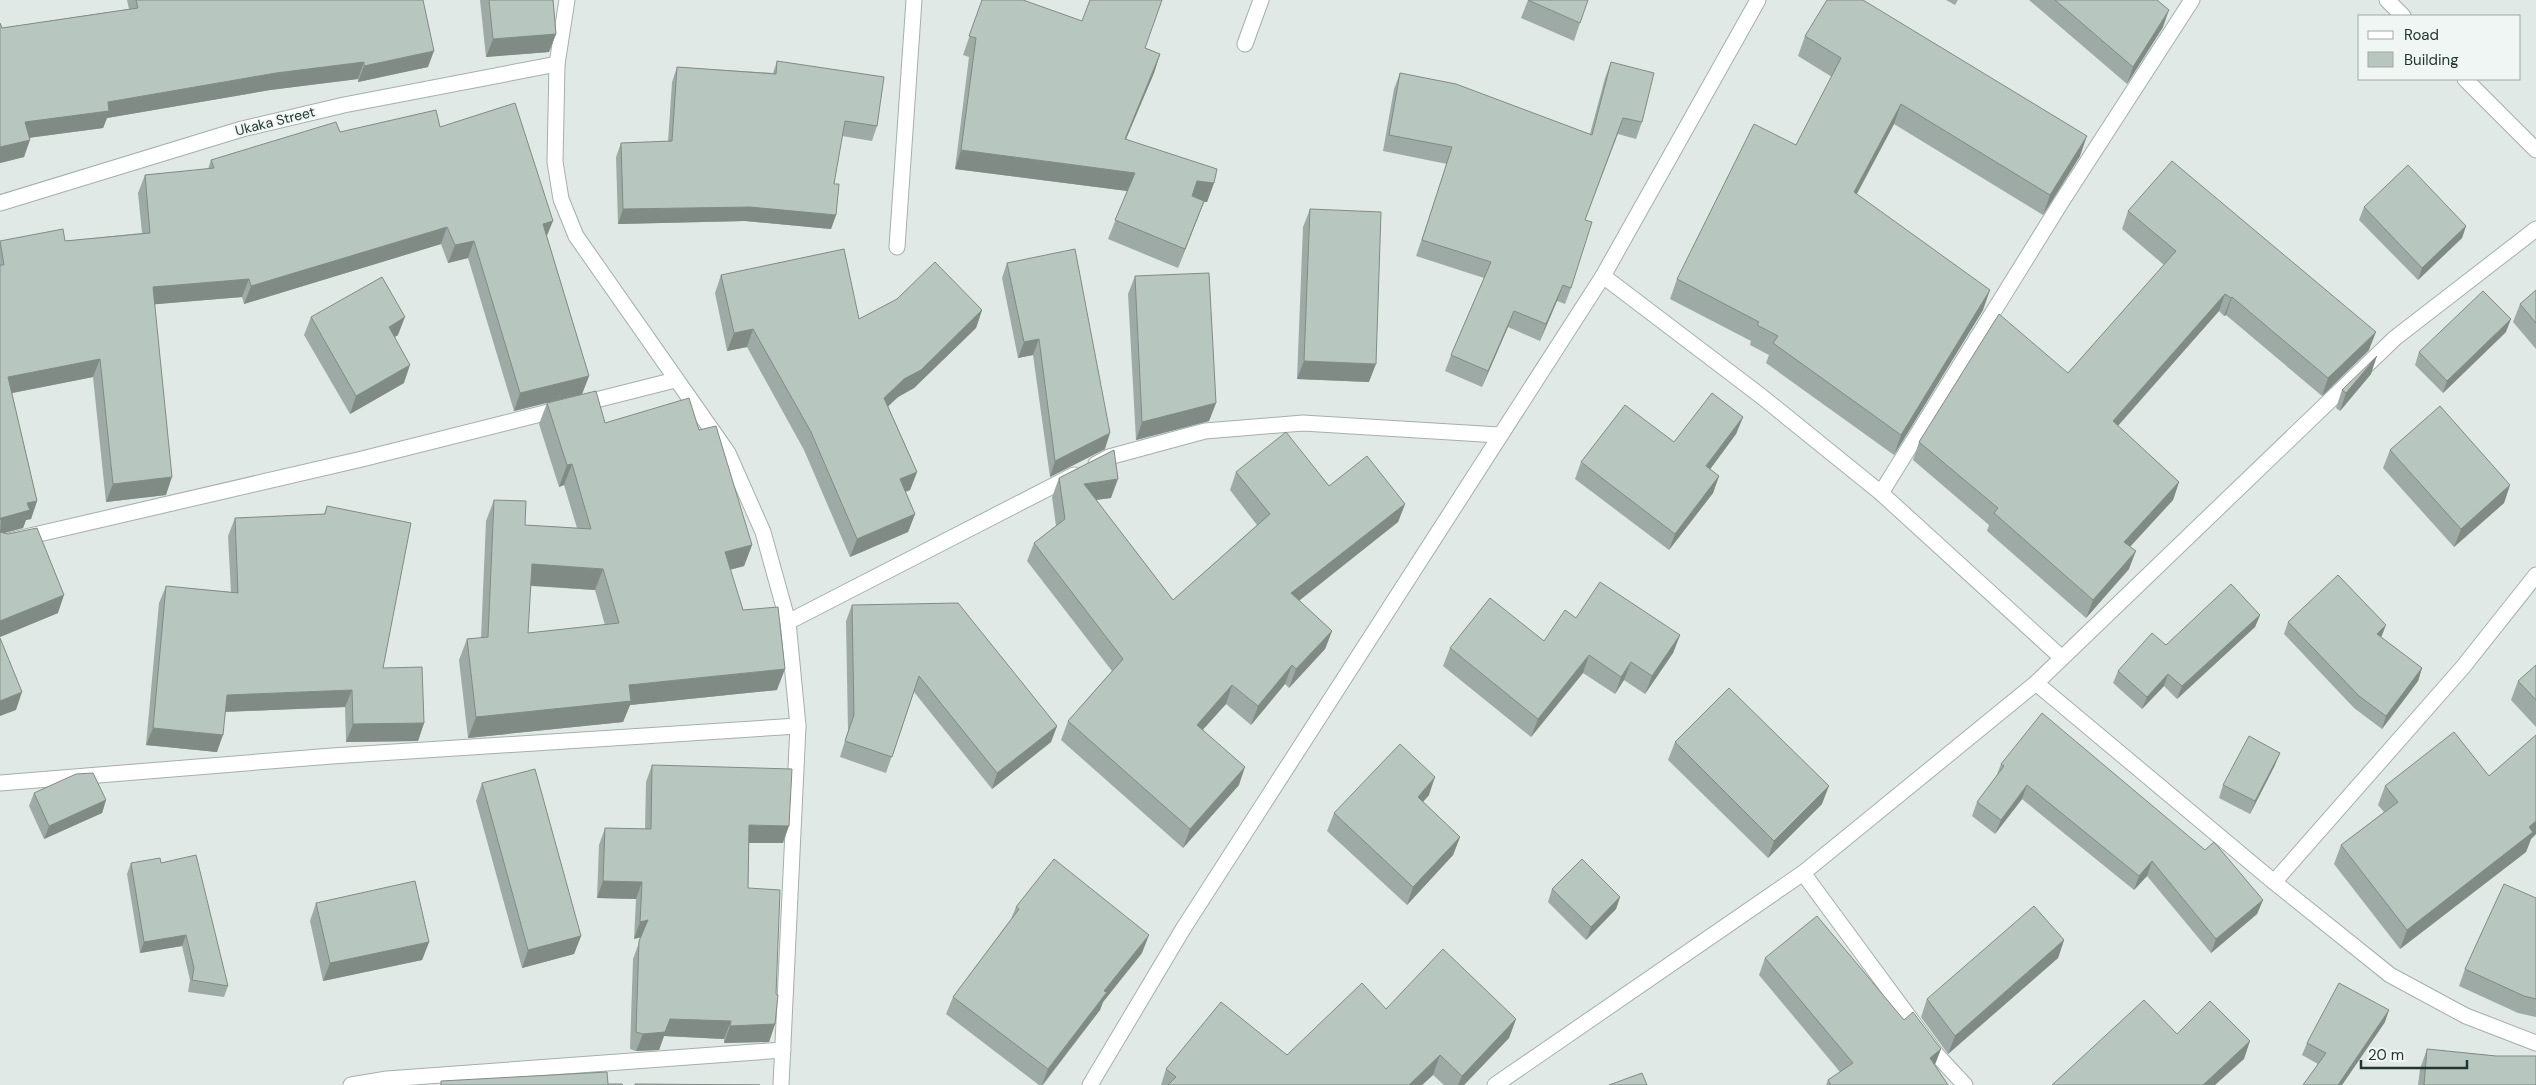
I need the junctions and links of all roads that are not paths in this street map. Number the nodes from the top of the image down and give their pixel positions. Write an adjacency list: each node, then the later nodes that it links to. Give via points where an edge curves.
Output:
1 (566, 0): 9 (street)
2 (914, 0): 14 (street)
3 (1261, 0): 8 (street)
4 (1758, 0): 15 (street)
5 (2192, 0): 18 (street, via 2062,200)
6 (2387, 0): 7 (street)
7 (2402, 15)
8 (1245, 44)
9 (557, 64): 12 (street, Ukaka Street, via 242,128); 16 (street, via 555,162 561,199 576,236)
10 (2466, 80): 11 (street)
11 (2536, 150)
12 (0, 203)
13 (2536, 228): 22 (street, via 2395,338)
14 (897, 247)
15 (1603, 276): 17 (street); 18 (street)
16 (674, 380): 19 (street, via 362,459); 21 (street, via 728,453 762,532)
17 (1499, 435): 21 (street, via 1303,423 1195,434 1109,457); 33 (street, via 1183,929)
18 (1882, 493): 22 (street)
19 (0, 543)
20 (2536, 575): 27 (street, via 2463,667)
21 (788, 622): 24 (street)
22 (2062, 658): 23 (street)
23 (2036, 683): 26 (street); 27 (street)
24 (798, 726): 25 (street, via 332,756); 29 (street)
25 (0, 783)
26 (1803, 873): 34 (street); 35 (street, via 1938,1054)
27 (2274, 882): 28 (street, via 2390,975 2466,1016)
28 (2536, 1043)
29 (783, 1050): 30 (street); 32 (street)
30 (387, 1082): 31 (street)
31 (351, 1085)
32 (781, 1085)
33 (1090, 1085)
34 (1495, 1085)
35 (1965, 1085)

